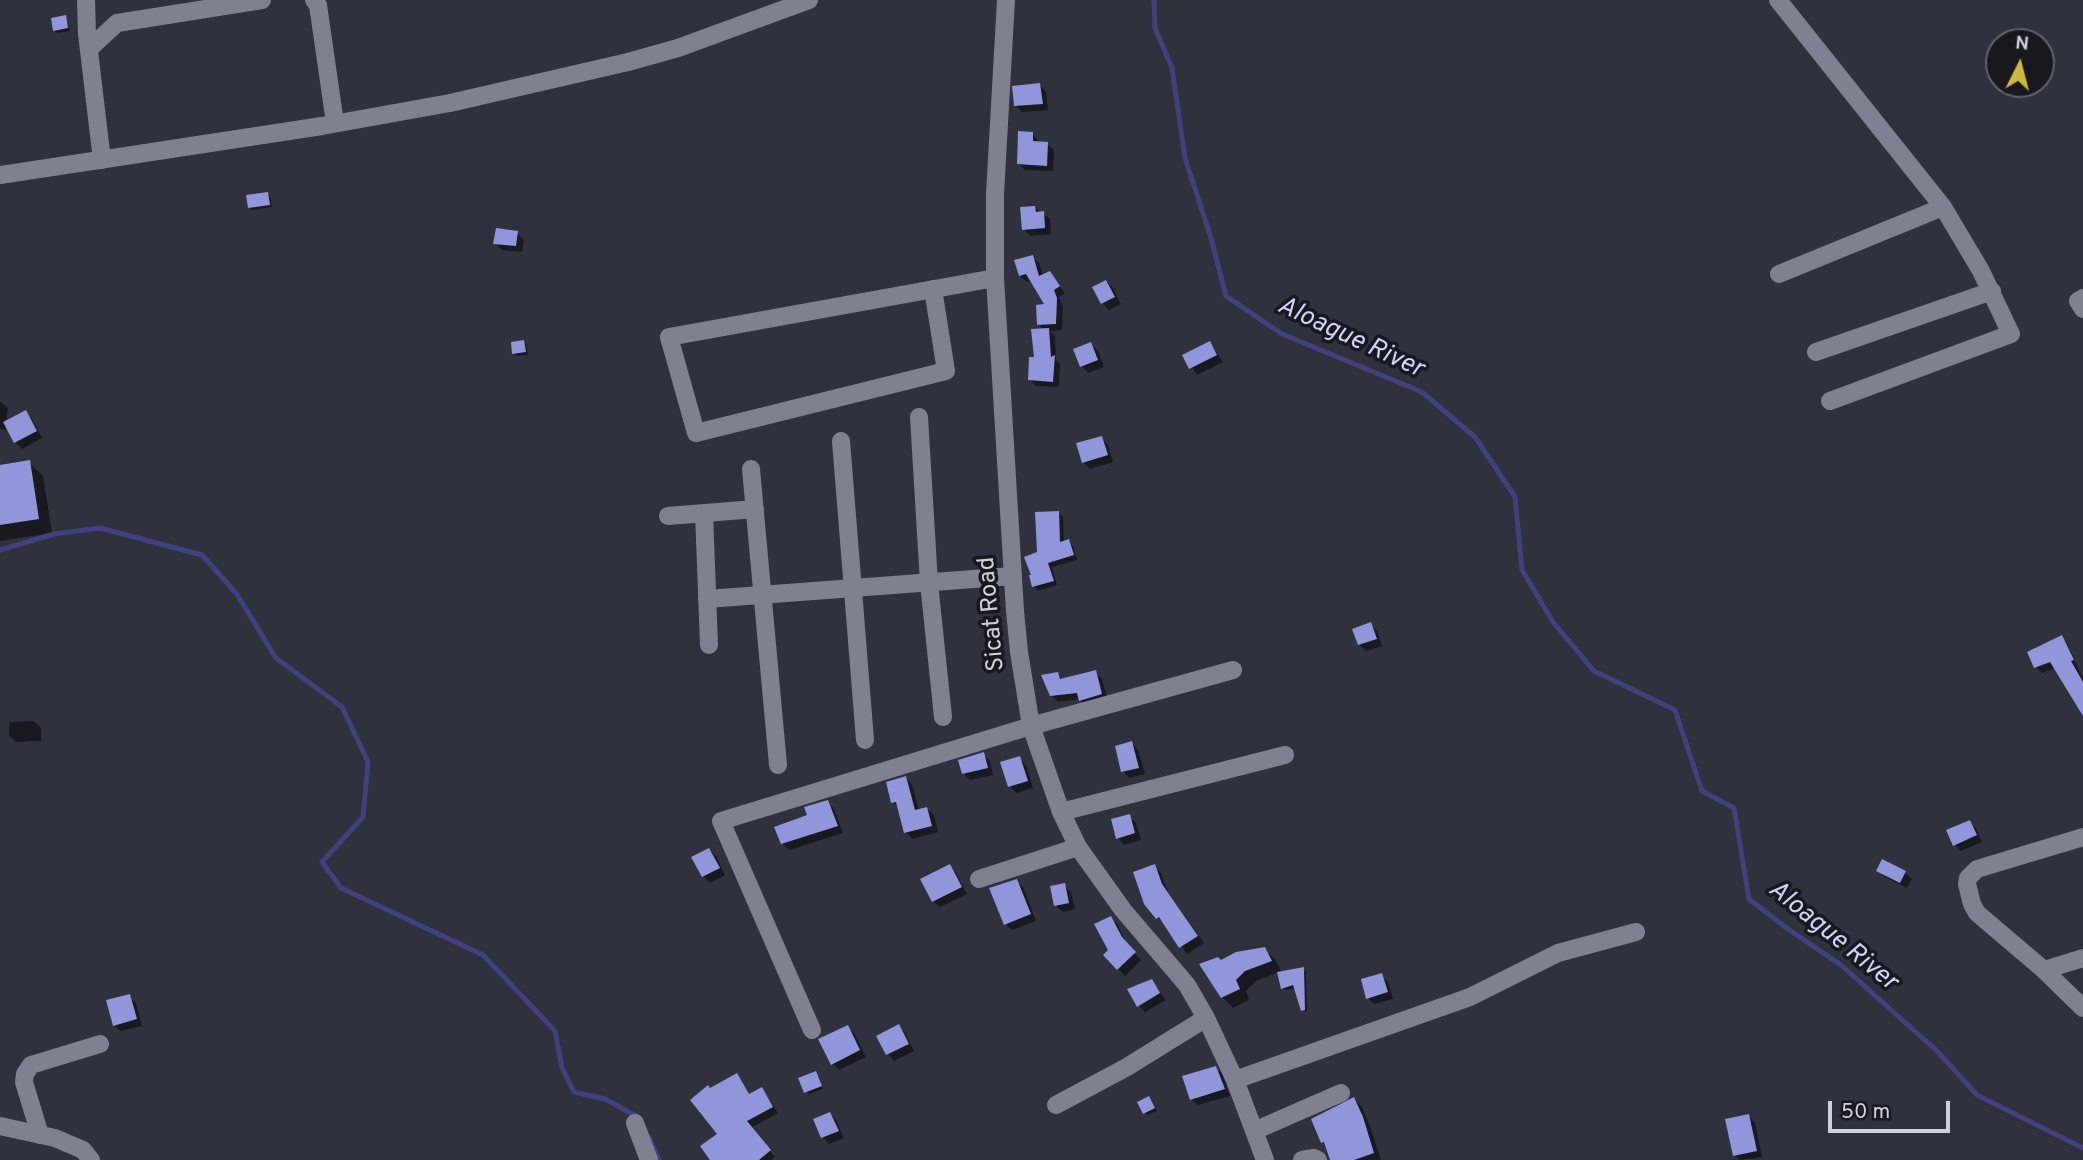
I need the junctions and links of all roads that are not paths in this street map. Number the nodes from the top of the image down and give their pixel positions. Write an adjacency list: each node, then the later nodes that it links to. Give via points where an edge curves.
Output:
1 (86, 0): 7 (street)
2 (262, 0): 7 (street, via 117,23)
3 (314, 0): 8 (street)
4 (809, 0): 8 (street, via 628,62 450,103)
5 (1006, 0): 13 (street, Sicat Road)
6 (1778, 0): 11 (street)
7 (89, 49): 9 (street)
8 (335, 123): 9 (street)
9 (102, 160): 10 (street)
10 (0, 175)
11 (1943, 207): 12 (street); 15 (street)
12 (1779, 274)
13 (995, 278): 14 (street); 26 (street, Sicat Road)
14 (933, 289): 14 (street, via 669,337 696,433 946,371)
15 (1992, 291): 18 (street); 19 (street, via 2011,334)
16 (2083, 298): 17 (street, via 2078,301)
17 (2083, 309)
18 (1816, 352)
19 (1830, 401)
20 (919, 417): 27 (street)
21 (841, 441): 28 (street)
22 (751, 469): 23 (street)
23 (755, 509): 24 (street); 29 (street)
24 (704, 513): 25 (street); 30 (street)
25 (668, 516)
26 (1013, 576): 27 (street); 34 (street, Sicat Road)
27 (929, 583): 28 (street); 33 (street)
28 (853, 588): 29 (street); 35 (street)
29 (762, 595): 30 (street); 37 (street)
30 (707, 599): 31 (street)
31 (709, 645)
32 (1233, 670): 34 (street)
33 (943, 717)
34 (1031, 726): 38 (street, Sicat Road); 47 (street, via 721,821)
35 (865, 740)
36 (1285, 755): 38 (street)
37 (778, 765)
38 (1061, 812): 40 (street, Sicat Road)
39 (2083, 837): 44 (street, via 1977,869 1968,878 1977,913)
40 (1078, 847): 41 (street); 46 (street, Sicat Road, via 1187,985)
41 (979, 879)
42 (1636, 932): 49 (street, via 1558,953 1469,997)
43 (2083, 958): 44 (street)
44 (2044, 970): 45 (street)
45 (2083, 1008)
46 (1206, 1018): 49 (street, Sicat Road); 51 (street)
47 (812, 1030)
48 (100, 1044): 55 (street, via 31,1065 25,1074)
49 (1235, 1080): 54 (street, Sicat Road)
50 (1341, 1093): 54 (street)
51 (1056, 1105)
52 (635, 1123): 57 (street)
53 (0, 1126): 55 (street)
54 (1254, 1131): 58 (street, Sicat Road)
55 (40, 1135): 56 (street, via 83,1150)
56 (91, 1160)
57 (649, 1160)
58 (1265, 1160)
59 (1302, 1160): 60 (street)
60 (1318, 1160)

